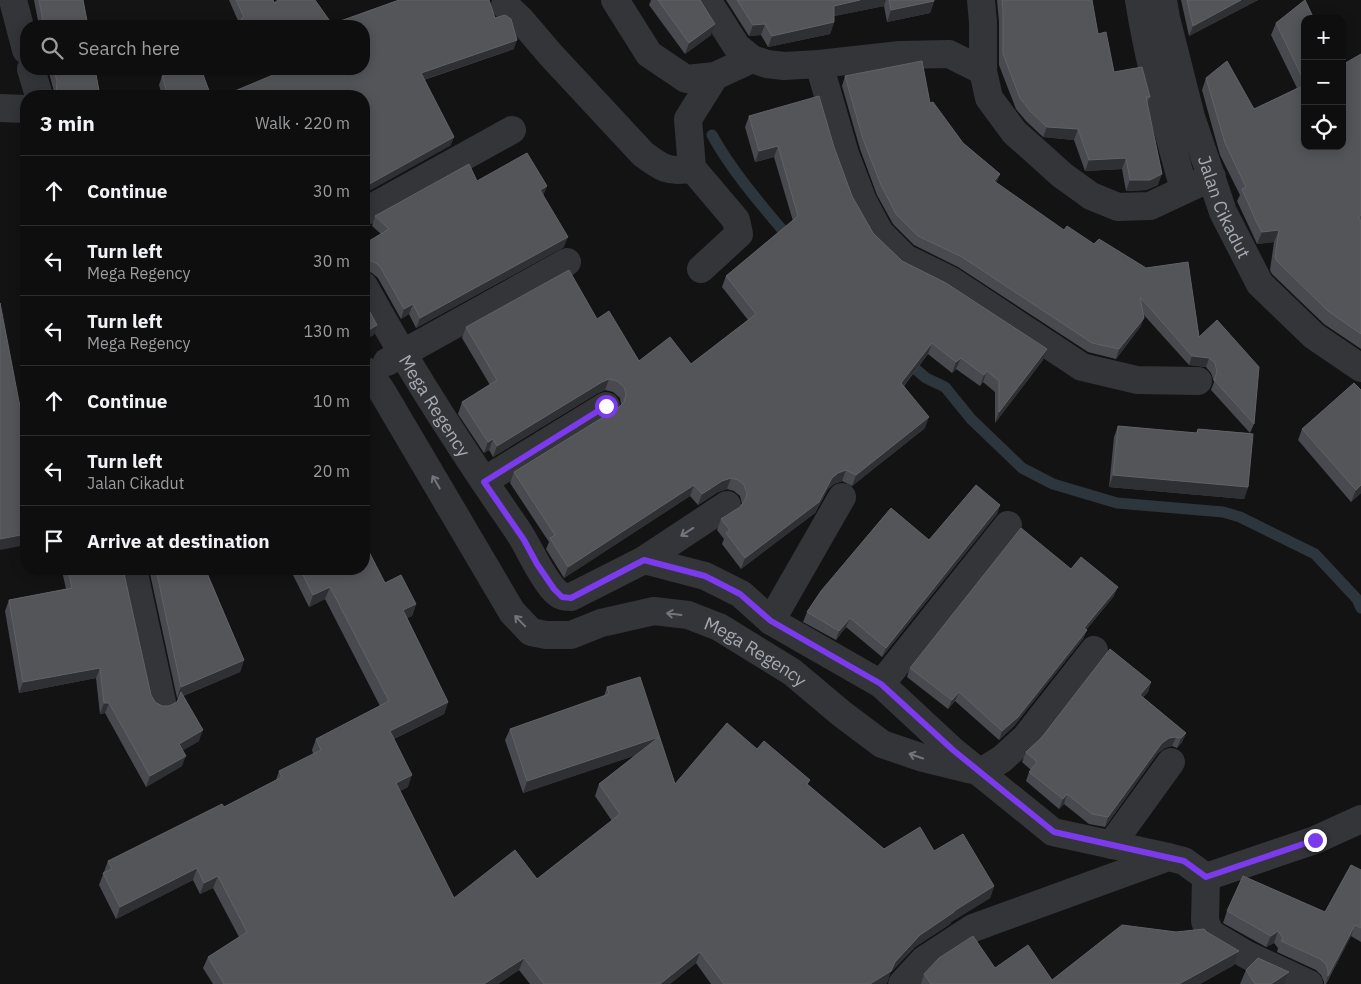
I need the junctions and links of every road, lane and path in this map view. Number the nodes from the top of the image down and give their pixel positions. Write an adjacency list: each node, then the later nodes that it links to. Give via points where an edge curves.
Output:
1 (13, 0): 8 (street)
2 (615, 0): 13 (street, via 649,54 686,79)
3 (707, 0): 9 (street, via 737,47)
4 (981, 0): 11 (street)
5 (1139, 0): 20 (street)
6 (1163, 0): 19 (street, Jalan Cikadut, via 1191,117)
7 (505, 5): 18 (street, via 643,154 658,166 679,172)
8 (20, 27)
9 (752, 59): 10 (street, via 784,66); 13 (street)
10 (819, 64): 11 (street, via 900,55 949,54); 29 (street, via 845,154 863,201 880,233 905,258 950,280 1082,367 1136,380)
11 (983, 71): 20 (street, via 989,98 1014,132 1091,196 1118,207 1150,206)
12 (33, 75): 14 (street)
13 (715, 76): 18 (street, via 688,119)
14 (37, 90)
15 (0, 108): 16 (street)
16 (20, 109)
17 (512, 130): 21 (street)
18 (692, 168): 23 (street, via 736,220 739,234)
19 (1212, 177): 20 (street); 26 (street, Jalan Cikadut, via 1223,212 1260,284 1314,336)
20 (1184, 190)
21 (370, 209)
22 (567, 262): 25 (street)
23 (701, 269)
24 (370, 297): 25 (street)
25 (402, 353): 27 (street, Mega Regency); 31 (street, Mega Regency)
26 (1361, 366)
27 (370, 370)
28 (370, 376): 42 (street, Mega Regency, one-way to 28, via 882,744 792,672 718,627 688,615 654,611 602,623 571,636 531,632 512,612)
29 (1198, 381)
30 (606, 406): 31 (street)
31 (484, 482): 35 (street, Mega Regency, via 562,597 571,598)
32 (842, 497): 37 (street)
33 (728, 505): 35 (street, one-way to 35)
34 (1008, 525): 39 (street)
35 (644, 560): 37 (street, Mega Regency, via 705,576 740,594)
36 (134, 575): 40 (street)
37 (771, 621): 39 (street, Mega Regency)
38 (1094, 650): 42 (street, via 1026,737 1002,759)
39 (881, 684): 42 (street, Mega Regency)
40 (162, 702)
41 (1171, 762): 44 (street)
42 (981, 772): 44 (street, Mega Regency, via 1054,832)
43 (1361, 820): 46 (street, via 1315,840)
44 (1111, 845): 45 (street, Mega Regency)
45 (1168, 857): 46 (street, Mega Regency, via 1184,861); 47 (street, via 972,928 924,960)
46 (1206, 877): 48 (street, via 1204,921 1210,933 1247,956)
47 (902, 984)
48 (1309, 984)

